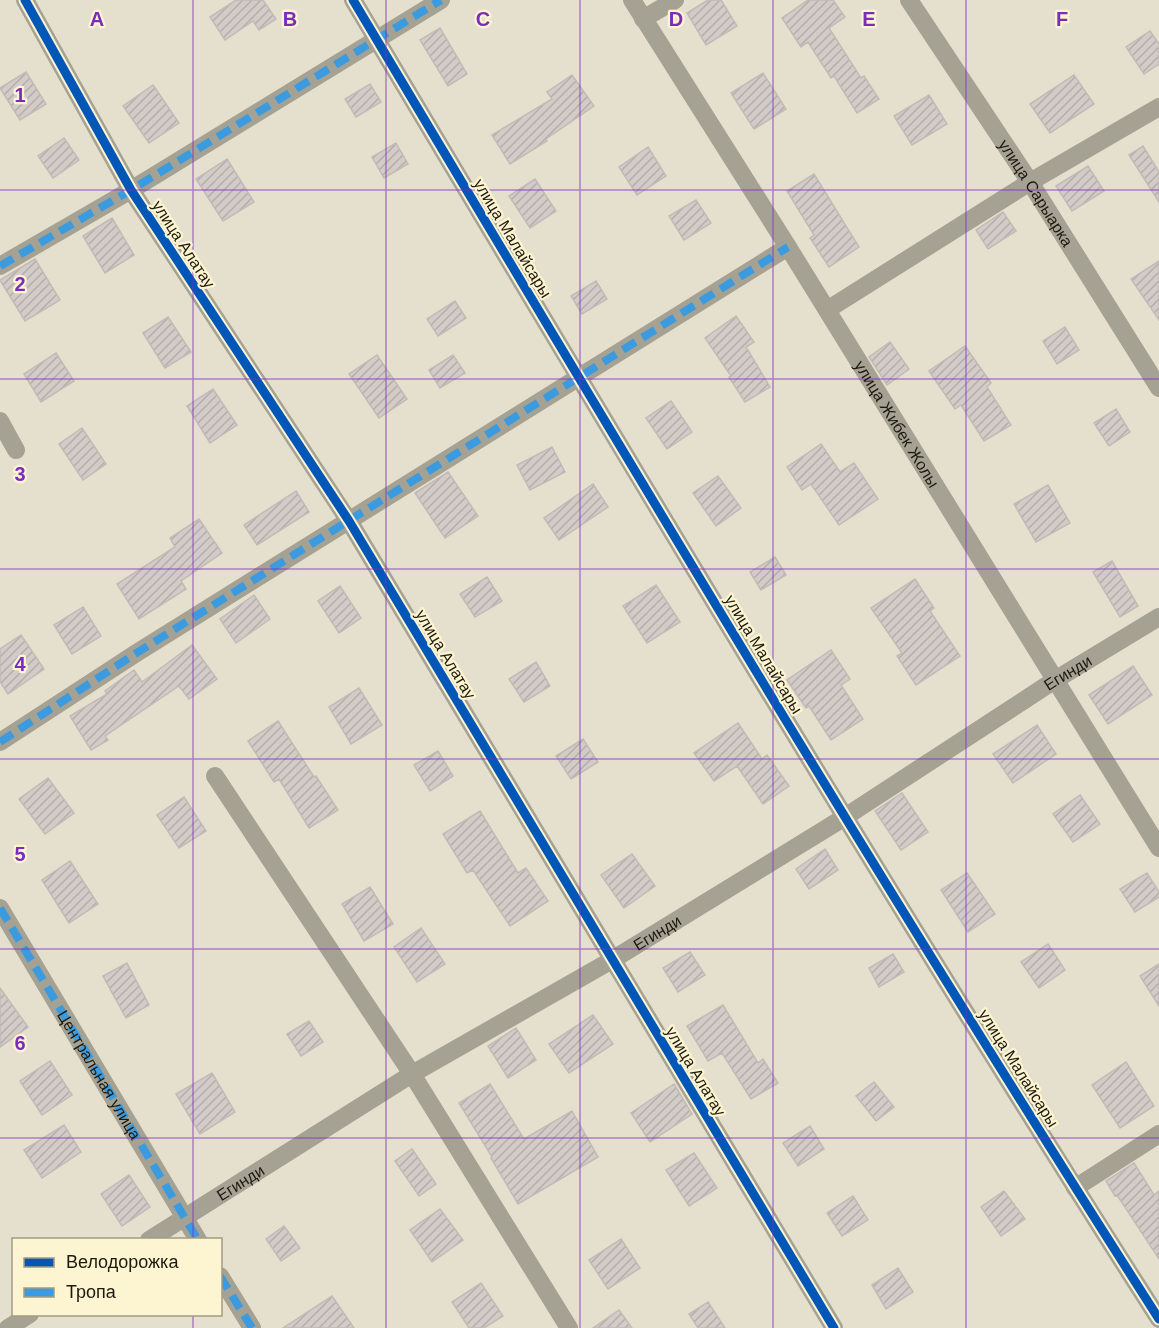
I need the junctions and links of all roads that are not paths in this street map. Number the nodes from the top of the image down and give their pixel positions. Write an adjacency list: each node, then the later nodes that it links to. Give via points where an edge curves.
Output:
1 (25, 0): 11 (street, улица Алатау)
2 (353, 0): 8 (street, улица Малайсары)
3 (441, 0): 8 (street)
4 (632, 0): 7 (street, улица Жибек Жолы)
5 (675, 0): 7 (street)
6 (909, 0): 10 (street, улица Сарыарка)
7 (643, 19): 12 (street, улица Жибек Жолы)
8 (377, 40): 11 (street); 15 (street, улица Малайсары)
9 (1159, 106): 10 (street)
10 (1030, 182): 14 (street); 16 (street, улица Сарыарка)
11 (131, 190): 13 (street); 19 (street, улица Алатау)
12 (788, 247): 14 (street, улица Жибек Жолы); 15 (street)
13 (0, 266)
14 (827, 310): 21 (street, улица Жибек Жолы)
15 (579, 377): 19 (street); 24 (street, улица Малайсары)
16 (1159, 388)
17 (0, 421): 18 (street)
18 (16, 450)
19 (349, 520): 22 (street); 27 (street, улица Алатау)
20 (1159, 617): 21 (street, Егинди)
21 (1055, 680): 24 (street, Егинди); 25 (street, улица Жибек Жолы)
22 (0, 742)
23 (215, 776): 28 (street)
24 (845, 817): 27 (street, Егинди); 30 (street, улица Малайсары)
25 (1159, 848)
26 (0, 908): 31 (street, Центральная улица)
27 (612, 960): 28 (street, Егинди); 40 (street, улица Алатау)
28 (412, 1074): 31 (street, Егинди); 39 (street)
29 (1159, 1134): 30 (street)
30 (1075, 1188): 36 (street, улица Малайсары)
31 (185, 1217): 32 (street, Егинди); 33 (street, Центральная улица)
32 (151, 1238)
33 (197, 1238)
34 (222, 1279): 38 (street)
35 (27, 1316): 37 (street)
36 (1159, 1319)
37 (8, 1328)
38 (252, 1328)
39 (569, 1328)
40 (834, 1328)

